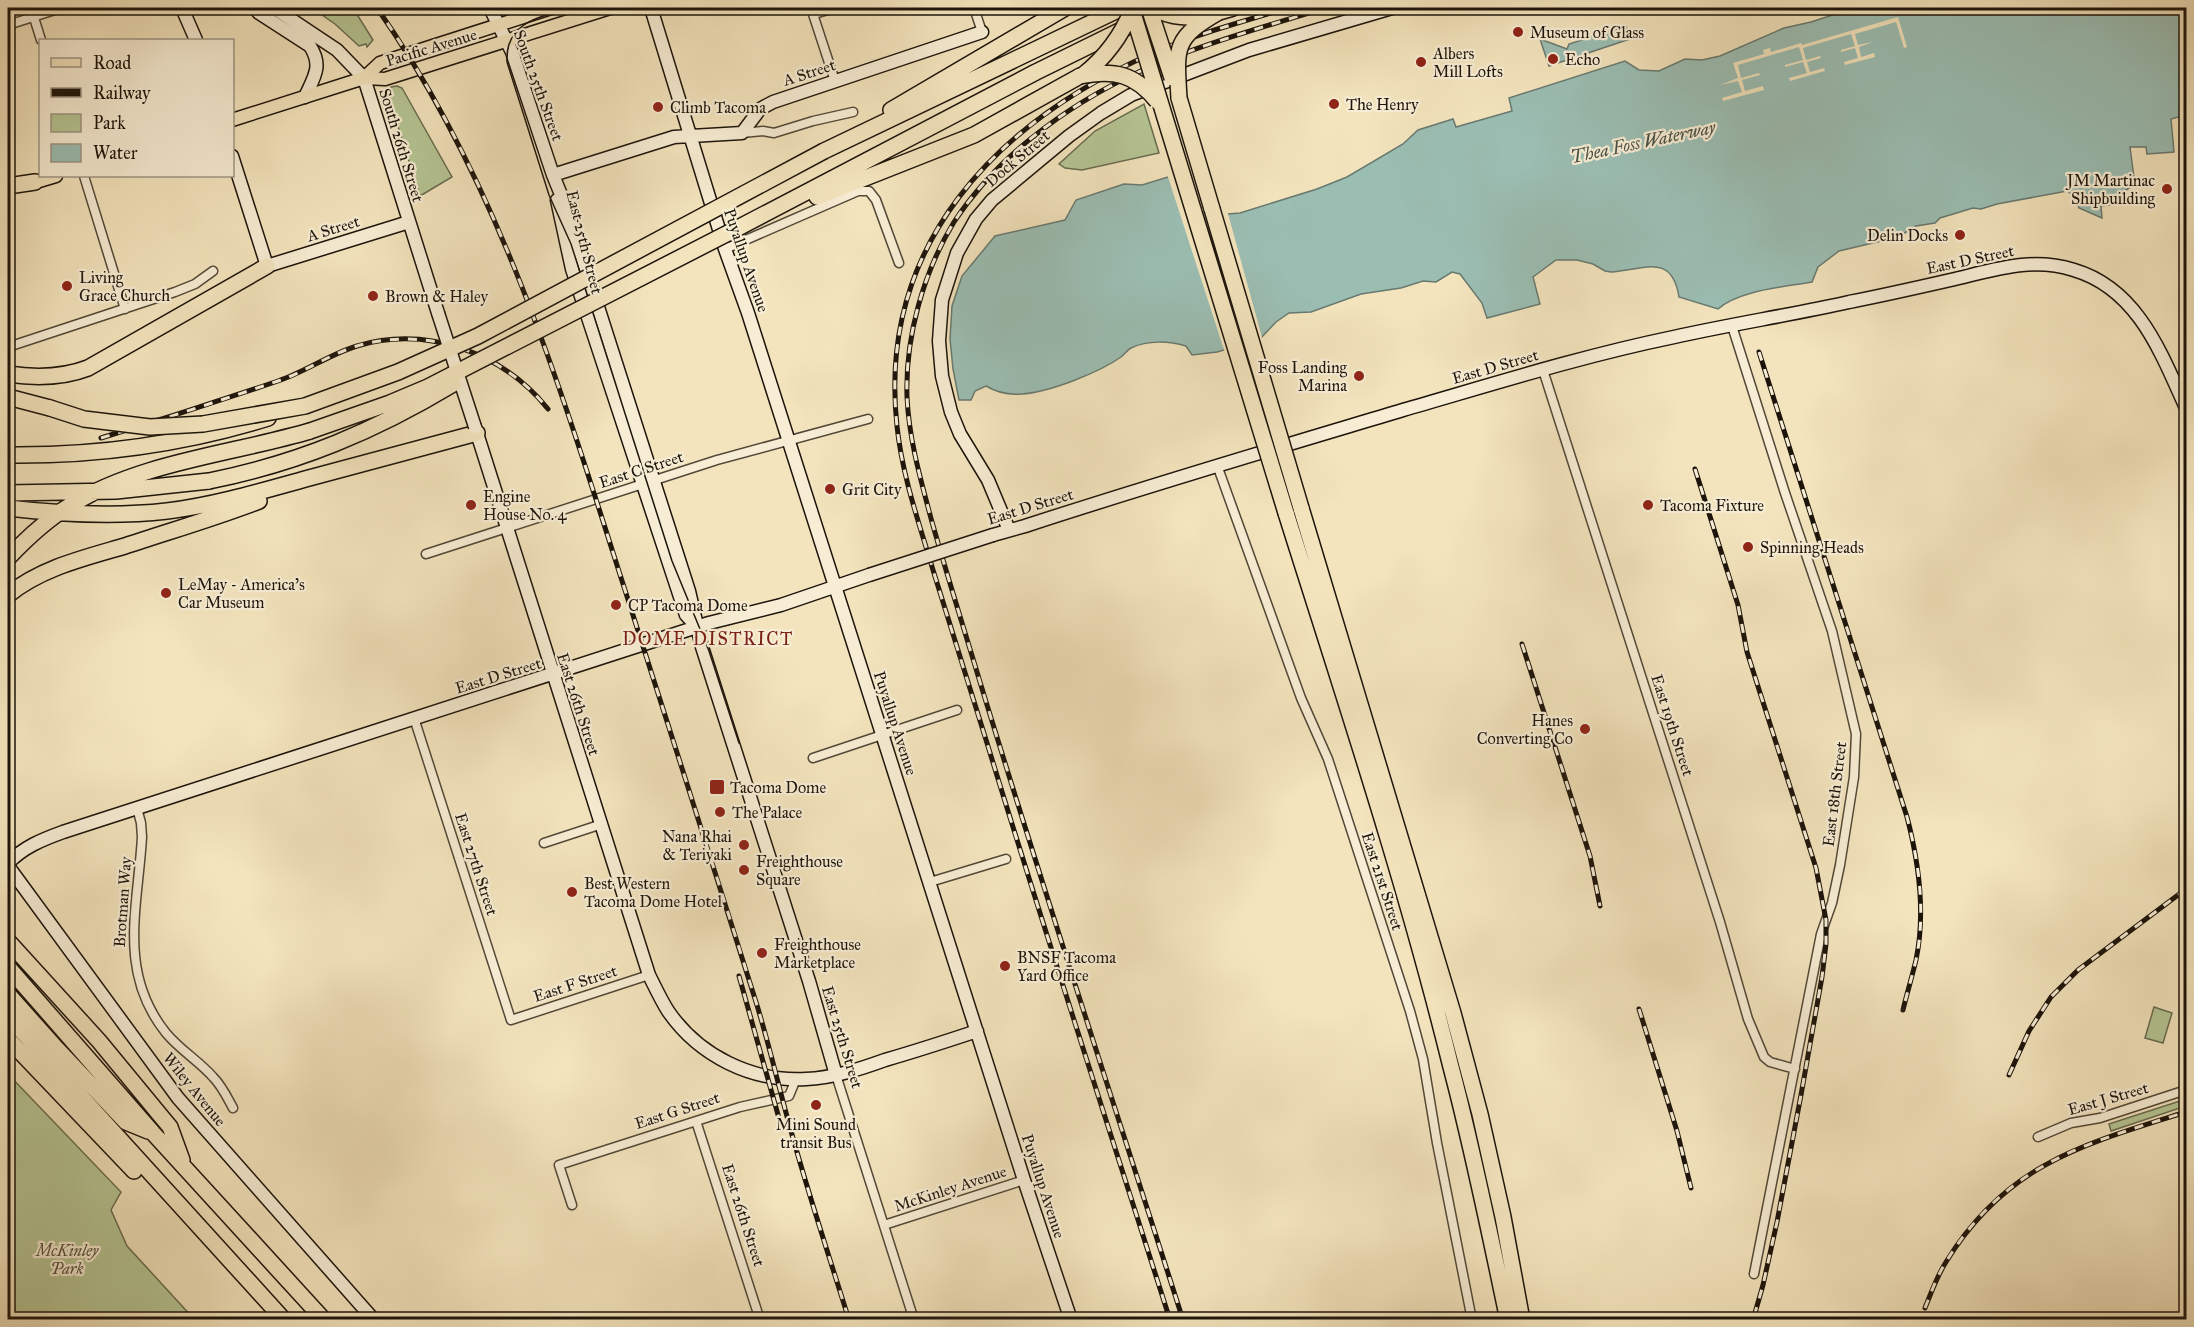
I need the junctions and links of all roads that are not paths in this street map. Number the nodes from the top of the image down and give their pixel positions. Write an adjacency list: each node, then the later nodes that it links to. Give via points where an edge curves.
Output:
1 (31, 8): 20 (street)
2 (61, 8): 20 (street)
3 (182, 8): 26 (street)
4 (255, 8): 33 (street, via 310,46 316,55 317,66)
5 (274, 8): 30 (street, via 337,50)
6 (490, 8): 22 (street, South 25th Street)
7 (551, 8): 22 (main road, Pacific Avenue)
8 (610, 8): 27 (main road, Pacific Avenue)
9 (651, 8): 39 (street, Puyallup Avenue)
10 (835, 8): 18 (street)
11 (974, 8): 24 (street)
12 (1129, 8): 19 (highway, bridge); 28 (highway, bridge); 29 (highway, bridge, via 1123,30 1111,48); 32 (highway)
13 (1167, 8): 23 (highway)
14 (1180, 8): 23 (highway)
15 (1392, 8): 72 (street, Dock Street, via 1227,58 1131,95 1069,136 992,200 965,236 942,300 939,340 944,385 960,434 988,480)
16 (1064, 9): 32 (highway)
17 (1226, 10): 19 (highway, bridge, via 1185,17); 34 (highway, bridge, via 1191,30 1182,41 1177,62)
18 (813, 11): 31 (street)
19 (1148, 11): 28 (highway, bridge); 34 (highway, bridge)
20 (34, 17): 21 (street); 25 (street)
21 (8, 25)
22 (499, 25): 27 (street, South 25th Street); 30 (main road, Pacific Avenue, via 380,63)
23 (1121, 30): 48 (highway)
24 (982, 32): 31 (street, A Street)
25 (41, 39)
26 (196, 39)
27 (508, 41): 30 (main road, Pacific Avenue, via 385,80); 41 (street, South 25th Street)
28 (1143, 46): 35 (highway, bridge)
29 (1080, 76): 35 (highway, bridge, via 1126,76 1143,86); 48 (highway, via 968,137)
30 (364, 78): 33 (main road, Pacific Avenue); 47 (street, South 26th Street)
31 (835, 81): 38 (street, A Street, via 767,105)
32 (942, 87): 60 (highway, bridge, via 478,336 398,372)
33 (305, 96): 37 (main road, Pacific Avenue)
34 (1179, 98): 108 (highway, bridge, via 1450,1003)
35 (1162, 106): 119 (highway, bridge, via 1428,981 1482,1194)
36 (853, 112): 38 (street, via 774,133)
37 (234, 119)
38 (742, 133): 39 (street)
39 (690, 137): 41 (street, via 656,143); 49 (street, Puyallup Avenue)
40 (234, 162): 51 (street)
41 (553, 176): 68 (street, East 25th Street, via 568,256)
42 (52, 177): 44 (main road)
43 (84, 177): 53 (street)
44 (35, 182): 45 (highway); 46 (main road)
45 (8, 186)
46 (8, 191)
47 (409, 222): 51 (street, A Street); 63 (street, East 26th Street, bridge)
48 (734, 230): 54 (highway, bridge)
49 (725, 249): 50 (street, via 858,191 869,191); 64 (street, Puyallup Avenue)
50 (899, 263)
51 (267, 266): 58 (highway, via 88,368 46,377)
52 (213, 271): 53 (street, via 195,284)
53 (125, 309): 56 (street)
54 (555, 322): 69 (highway, bridge, via 405,412 311,454 240,475 176,486); 74 (highway, bridge, via 390,403 276,441 127,478 71,505)
55 (1732, 326): 57 (street, East D Street); 61 (street, East D Street, via 2014,264 2050,264 2107,285 2135,311 2152,335); 97 (street, East 18th Street, via 1832,631 1856,734 1854,777 1840,865 1821,934)
56 (8, 348)
57 (1543, 369): 66 (street, East D Street); 97 (street, East 19th Street, via 1748,1019 1764,1057)
58 (8, 374)
59 (8, 397): 60 (highway, bridge, via 84,419 150,427 203,424)
60 (306, 406): 65 (highway, bridge, via 179,441 91,452)
61 (2187, 408)
62 (868, 418): 64 (street, East C Street)
63 (476, 430): 67 (highway); 71 (street, East 26th Street)
64 (788, 440): 68 (street, East C Street); 75 (street, Puyallup Avenue)
65 (8, 455)
66 (1211, 466): 72 (street, East D Street); 118 (street, East 21st Street, via 1328,759 1410,1011 1423,1059)
67 (334, 472): 70 (highway, via 167,511 119,514); 76 (highway, via 217,517 64,565)
68 (647, 483): 71 (street, East C Street); 77 (street, East 25th Street, via 686,615)
69 (8, 493)
70 (8, 508)
71 (506, 528): 73 (street, East C Street); 78 (street, East 26th Street)
72 (1009, 530): 75 (street, East D Street, bridge)
73 (426, 554)
74 (8, 558)
75 (835, 586): 77 (street, East D Street); 81 (street, Puyallup Avenue)
76 (8, 595)
77 (698, 627): 78 (street, East D Street); 98 (street, East 25th Street)
78 (552, 675): 80 (street, East D Street); 84 (street, East 26th Street)
79 (957, 710): 81 (street)
80 (414, 718): 83 (street, East D Street); 94 (street, East 27th Street)
81 (882, 735): 82 (street); 88 (street, Puyallup Avenue)
82 (813, 758)
83 (137, 808): 87 (street, East D Street, via 35,842); 101 (street, Brotman Way, via 142,837 132,944 141,988 166,1033 213,1077)
84 (602, 824): 85 (street); 91 (street, East 26th Street)
85 (544, 843)
86 (1006, 859): 88 (street)
87 (8, 865): 114 (street, Wiley Avenue, via 178,1098)
88 (930, 882): 95 (street, Puyallup Avenue)
89 (8, 941): 105 (highway, via 170,1127)
90 (8, 967): 103 (highway)
91 (649, 975): 94 (street, East F Street); 99 (street, East 26th Street, via 669,1012 711,1054 761,1076)
92 (8, 994): 103 (highway, via 126,1122)
93 (8, 1016): 112 (highway)
94 (511, 1020)
95 (977, 1031): 98 (street); 106 (street, Puyallup Avenue)
96 (8, 1039): 111 (highway)
97 (1795, 1069): 110 (street, East 18th Street)
98 (836, 1075): 99 (street, East 26th Street); 109 (street, East 25th Street)
99 (796, 1079): 102 (street, East G Street, via 789,1096)
100 (2187, 1090): 104 (street, East J Street)
101 (233, 1108)
102 (696, 1121): 107 (street, East G Street, via 559,1165); 115 (street, East 26th Street)
103 (153, 1133): 105 (highway)
104 (2038, 1137)
105 (185, 1168): 113 (highway)
106 (1024, 1180): 109 (street, McKinley Avenue); 117 (street, Puyallup Avenue)
107 (572, 1205)
108 (1503, 1217): 120 (highway); 121 (highway)
109 (884, 1225): 116 (street, East 25th Street)
110 (1754, 1274)
111 (278, 1320)
112 (284, 1320)
113 (324, 1320)
114 (374, 1320)
115 (760, 1320)
116 (914, 1320)
117 (1071, 1320)
118 (1472, 1320)
119 (1508, 1320)
120 (1522, 1320)
121 (1532, 1320)

